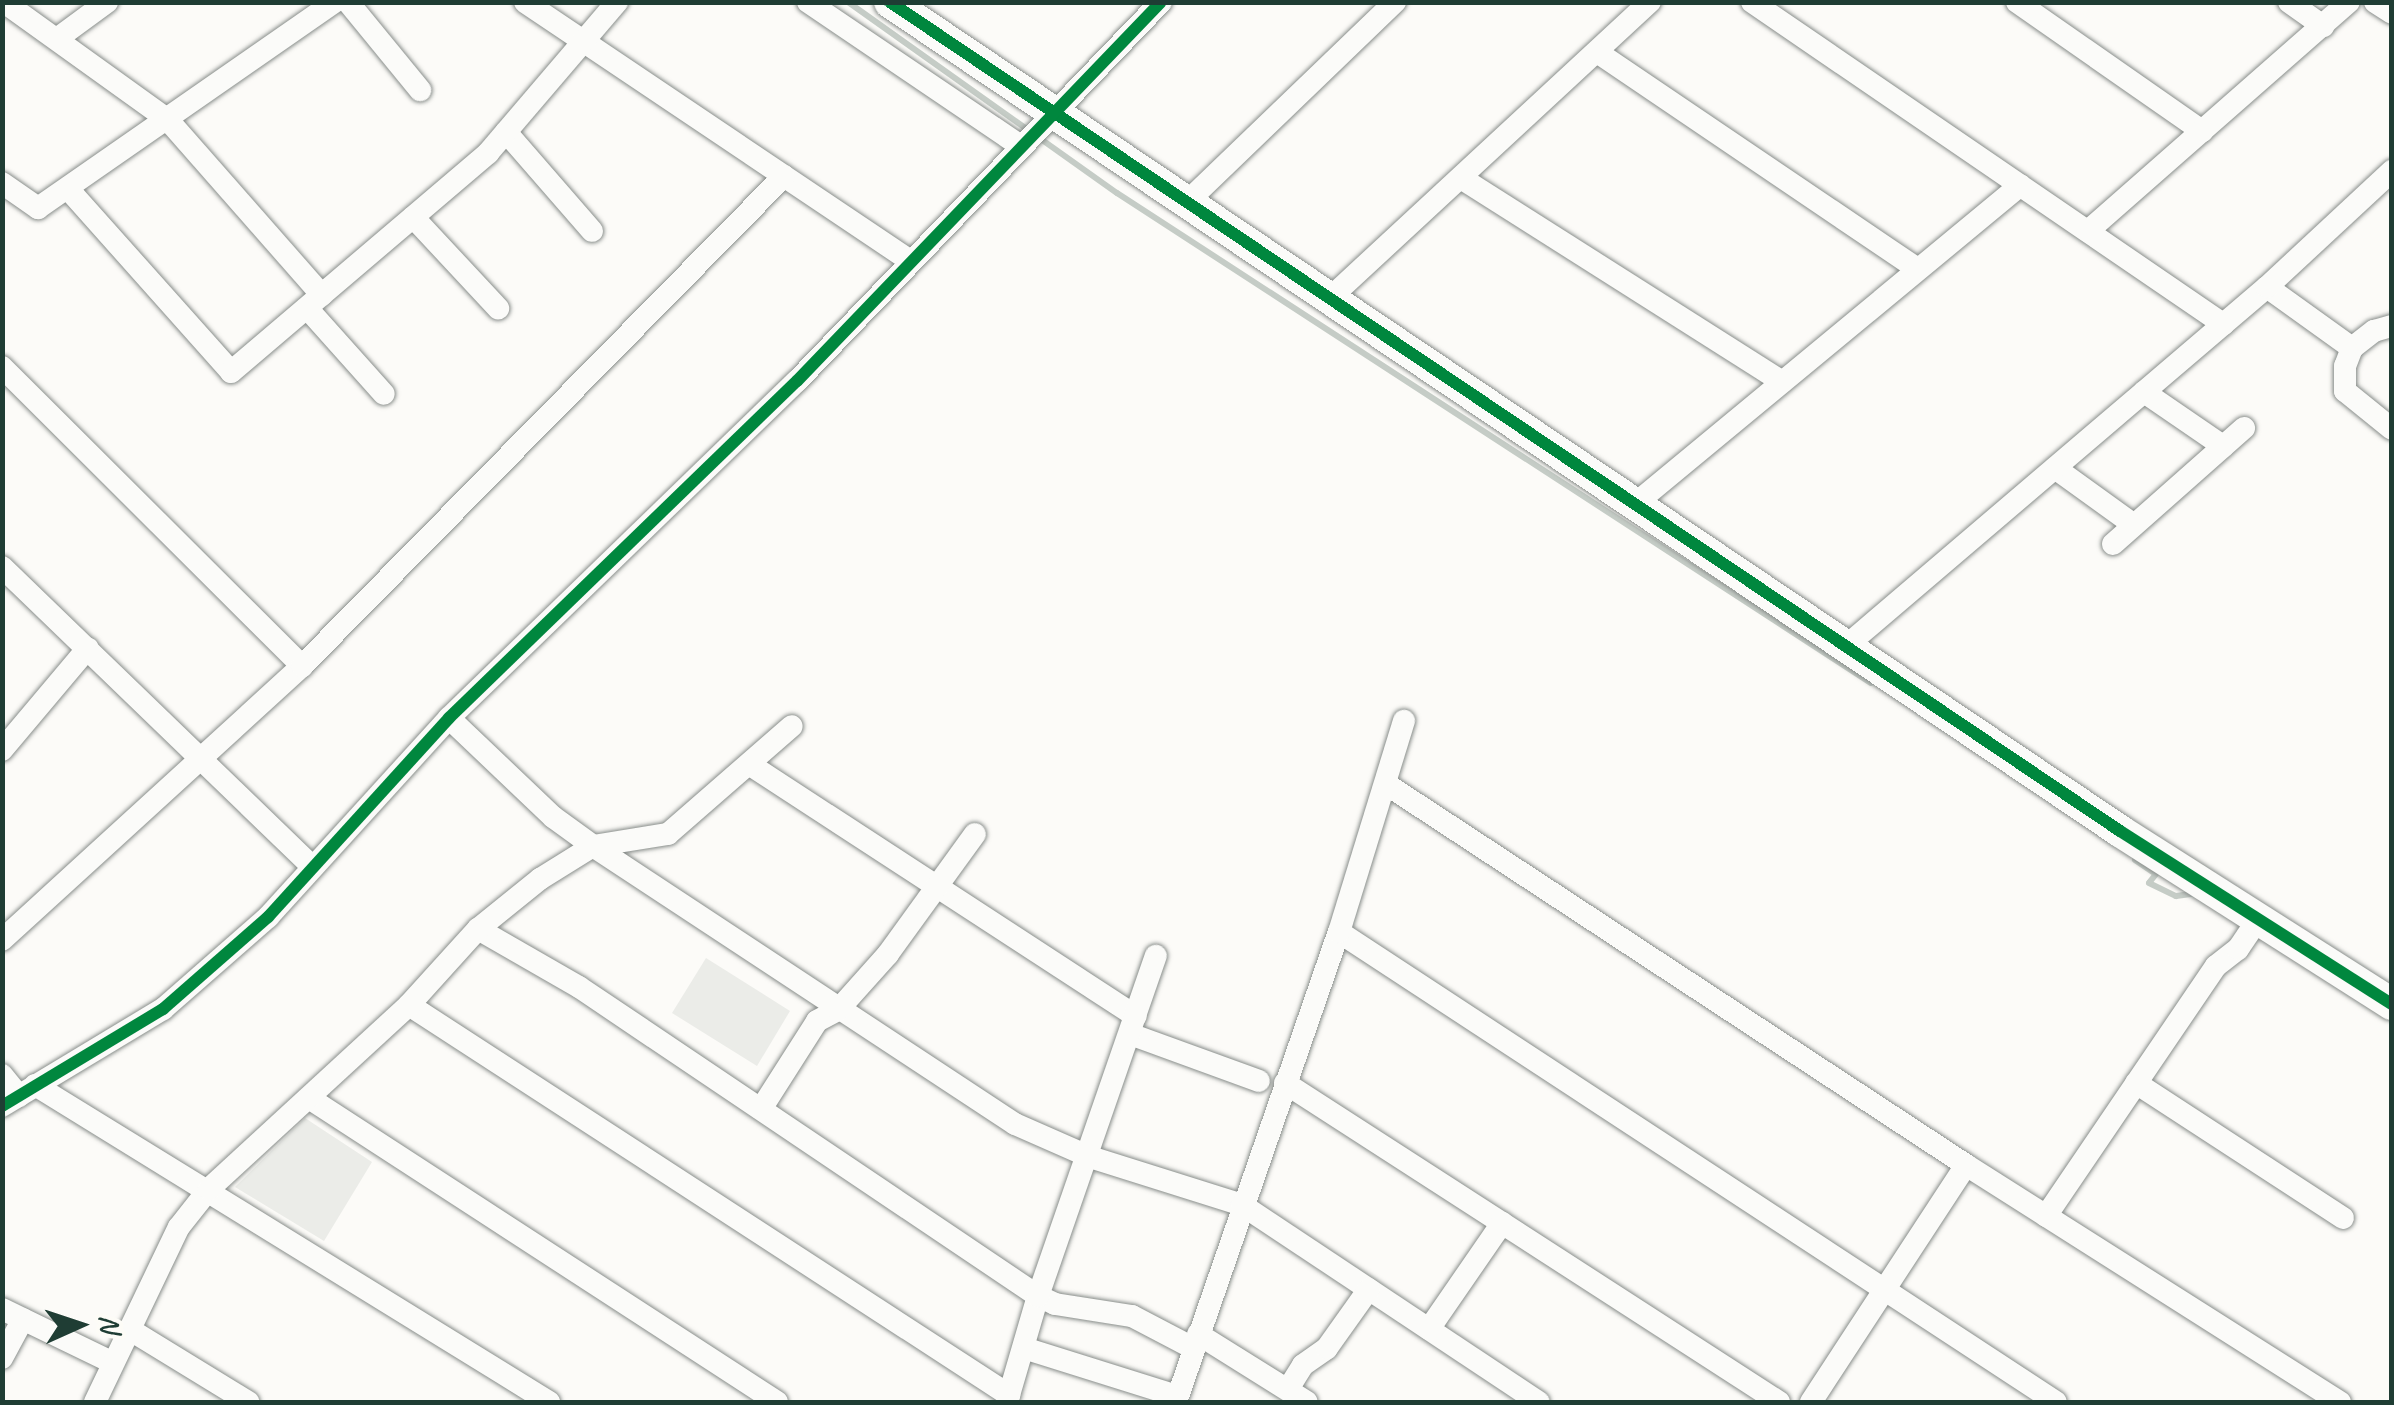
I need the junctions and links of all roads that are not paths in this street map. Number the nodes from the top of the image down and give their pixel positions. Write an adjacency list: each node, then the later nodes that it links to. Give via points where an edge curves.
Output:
1 (4, 2): 19 (street)
2 (107, 2): 19 (street)
3 (334, 2): 24 (street)
4 (348, 2): 22 (street)
5 (525, 2): 20 (street)
6 (617, 2): 20 (street)
7 (808, 2): 27 (street)
8 (1161, 2): 23 (street)
9 (1395, 2): 34 (street)
10 (1650, 2): 21 (street)
11 (1752, 2): 32 (street)
12 (2017, 2): 25 (street)
13 (2290, 2): 18 (street)
14 (2349, 2): 18 (street)
15 (2375, 2): 17 (street)
16 (906, 6): 23 (street)
17 (2392, 12)
18 (2322, 26): 25 (street)
19 (58, 38): 24 (street)
20 (586, 43): 26 (street); 29 (street)
21 (1597, 52): 30 (street); 39 (street)
22 (420, 90)
23 (1053, 111): 27 (street); 34 (street)
24 (168, 120): 33 (street); 42 (street)
25 (2202, 131): 37 (street)
26 (506, 132): 35 (street); 36 (street)
27 (1020, 146): 38 (street)
28 (2392, 170): 40 (street)
29 (784, 176): 38 (street); 61 (street)
30 (1461, 178): 41 (street); 48 (street)
31 (2, 183): 33 (street, via 38,208)
32 (2020, 185): 37 (street); 39 (street)
33 (70, 191): 42 (street, via 232,372)
34 (1187, 202): 41 (street)
35 (414, 216): 42 (street); 43 (street)
36 (592, 231)
37 (2088, 231): 44 (street)
38 (911, 261): 62 (street)
39 (1918, 269): 48 (street)
40 (2267, 287): 44 (street); 46 (street)
41 (1330, 298): 55 (street)
42 (314, 301): 50 (street)
43 (498, 308)
44 (2222, 324): 49 (street)
45 (2392, 326): 46 (street, via 2374,330)
46 (2352, 348): 52 (street, via 2345,391)
47 (2, 367): 61 (street)
48 (1782, 382): 55 (street)
49 (2144, 392): 53 (street); 54 (street)
50 (384, 394)
51 (2244, 428): 53 (street)
52 (2392, 429)
53 (2223, 446): 56 (street)
54 (2055, 468): 56 (street); 59 (street)
55 (1635, 504): 59 (street)
56 (2134, 526): 57 (street)
57 (2113, 544)
58 (2, 567): 60 (street)
59 (1846, 646): 73 (street)
60 (88, 648): 65 (street); 66 (street)
61 (302, 666): 66 (street)
62 (448, 718): 70 (street); 71 (street)
63 (1404, 721): 68 (street)
64 (792, 726): 67 (street)
65 (2, 750)
66 (205, 758): 71 (street); 76 (street)
67 (752, 766): 70 (street, via 668,834); 72 (street)
68 (1386, 784): 75 (street); 90 (street)
69 (975, 834): 72 (street)
70 (593, 846): 74 (street); 80 (street)
71 (312, 867): 86 (street, via 268,917 163,1008)
72 (936, 889): 80 (street); 81 (street)
73 (2258, 919): 78 (street); 85 (street, via 2216,966)
74 (478, 928): 79 (street); 88 (street)
75 (1339, 932): 84 (street); 97 (street)
76 (2, 940)
77 (1156, 956): 81 (street)
78 (2392, 1004)
79 (410, 1005): 87 (street); 107 (street)
80 (838, 1010): 88 (street, via 816,1021); 89 (street, via 1015,1124)
81 (1133, 1025): 83 (street); 89 (street)
82 (2, 1074): 86 (street)
83 (1259, 1080)
84 (1286, 1083): 92 (street); 95 (street)
85 (2136, 1083): 93 (street); 94 (street)
86 (19, 1096): 91 (street)
87 (309, 1098): 91 (street); 112 (street)
88 (761, 1109): 98 (street)
89 (1090, 1157): 92 (street); 98 (street)
90 (1966, 1165): 93 (street); 97 (street)
91 (210, 1189): 100 (street, via 179,1227); 111 (street)
92 (1242, 1205): 96 (street); 102 (street)
93 (2046, 1216): 117 (street)
94 (2344, 1218)
95 (1502, 1223): 101 (street); 114 (street)
96 (1369, 1289): 101 (street); 106 (street, via 1327,1348 1303,1365)
97 (1886, 1292): 115 (street); 116 (street)
98 (1038, 1296): 102 (street, via 1132,1316); 103 (street)
99 (12, 1314): 104 (street); 105 (street)
100 (129, 1329): 105 (street); 110 (street)
101 (1429, 1329): 113 (street)
102 (1196, 1341): 106 (street); 108 (street)
103 (1027, 1349): 107 (street); 108 (street)
104 (2, 1358)
105 (113, 1363): 109 (street)
106 (1297, 1396)
107 (1008, 1399)
108 (1176, 1399)
109 (95, 1402)
110 (248, 1402)
111 (549, 1402)
112 (777, 1402)
113 (1538, 1402)
114 (1779, 1402)
115 (1811, 1402)
116 (2056, 1402)
117 (2340, 1402)

